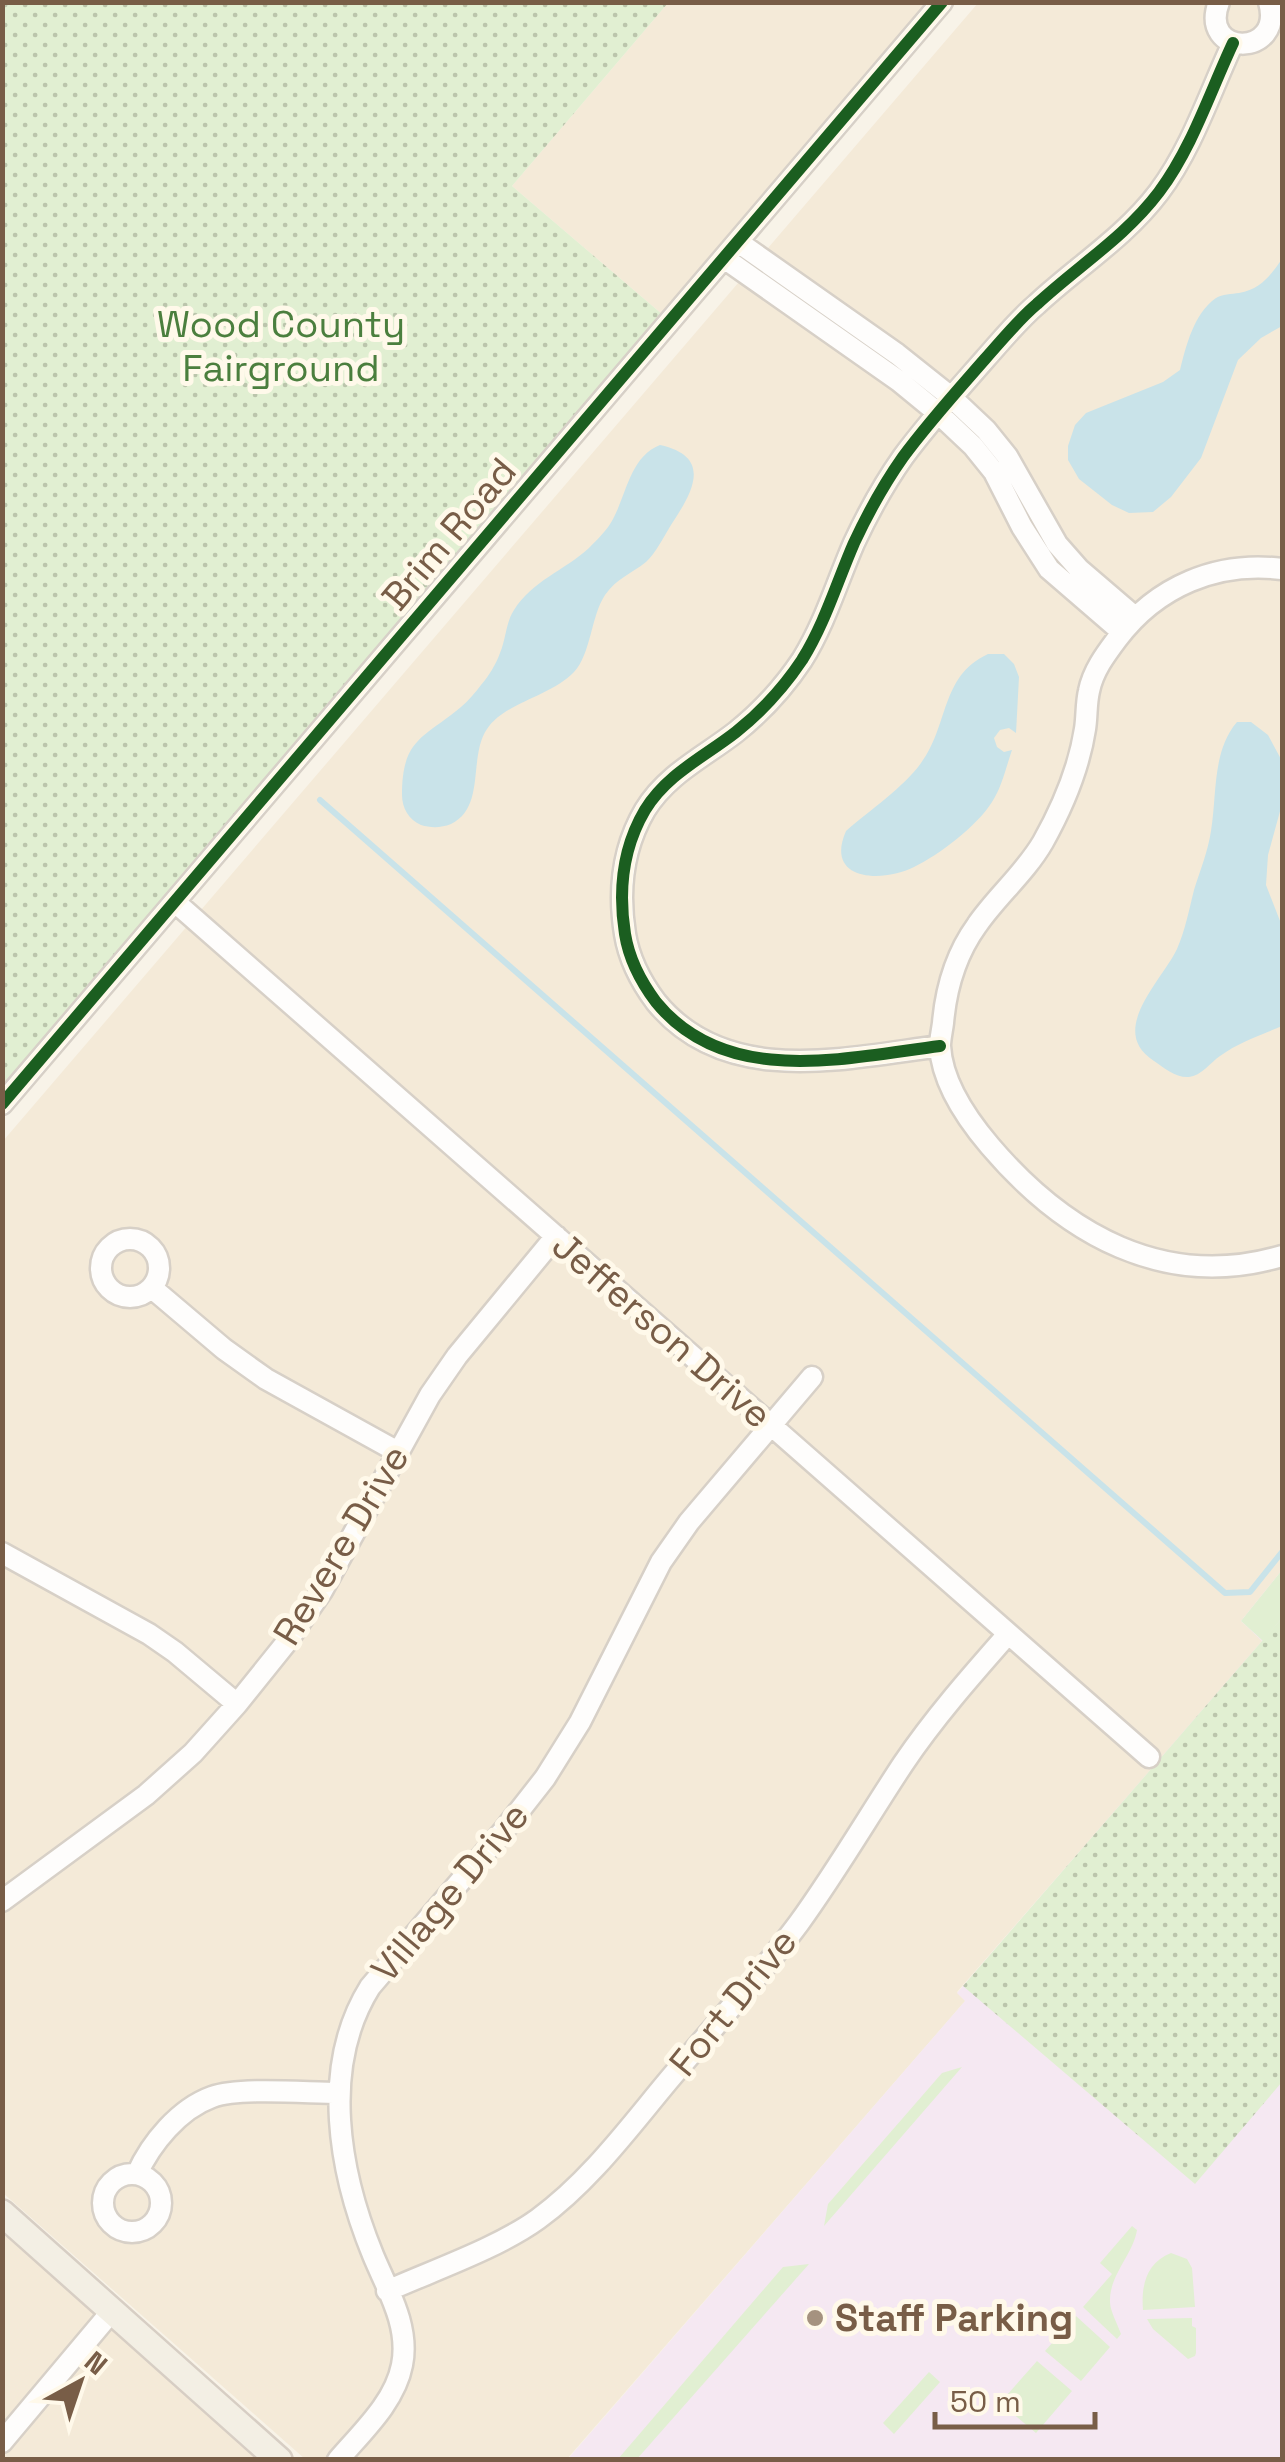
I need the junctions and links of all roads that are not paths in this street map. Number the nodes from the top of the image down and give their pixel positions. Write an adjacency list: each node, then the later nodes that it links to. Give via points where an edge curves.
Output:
1 (942, 2): 5 (street, Brim Road)
2 (1218, 2): 4 (street, via 1218,30)
3 (1269, 2): 4 (street, via 1273,18 1266,35 1251,44)
4 (1232, 43): 6 (street, via 1159,192 1029,312)
5 (731, 250): 6 (street, via 899,380); 9 (street, Brim Road)
6 (945, 405): 8 (street, via 986,430 1008,456 1057,544); 10 (street, via 875,500 802,659 760,710 653,798 630,840 620,886 627,944 646,989 678,1024 720,1048 752,1058 817,1062)
7 (1282, 569): 8 (street, via 1213,572 1169,591)
8 (1129, 624): 10 (street, via 1101,660 1069,787 1042,844 976,925 956,963)
9 (175, 902): 11 (street, Brim Road); 12 (street, Jefferson Drive)
10 (940, 1046): 13 (street, via 948,1079 973,1127 1034,1194 1086,1232 1177,1264 1242,1265)
11 (2, 1104)
12 (556, 1236): 16 (street, Jefferson Drive); 17 (street, Revere Drive, via 457,1356)
13 (1282, 1256)
14 (152, 1288): 17 (street, via 266,1378)
15 (812, 1377): 16 (street, Village Drive)
16 (771, 1426): 19 (street, Jefferson Drive); 23 (street, Village Drive, via 662,1562 545,1778 357,2007)
17 (398, 1452): 20 (street, Revere Drive, via 322,1591)
18 (2, 1553): 20 (street, via 149,1634)
19 (1008, 1634): 21 (street, Jefferson Drive); 26 (street, Fort Drive, via 931,1726 799,1923 617,2142 534,2222)
20 (237, 1704): 22 (street, Revere Drive, via 146,1795)
21 (1149, 1757)
22 (2, 1901)
23 (338, 2093): 24 (street, via 212,2097 182,2114); 26 (street, Village Drive, via 349,2184)
24 (138, 2174)
25 (2, 2213): 27 (main road)
26 (387, 2290): 30 (street, Village Drive, via 400,2321 402,2368 384,2405)
27 (112, 2311): 28 (street); 29 (main road)
28 (2, 2442)
29 (279, 2460)
30 (338, 2460)

